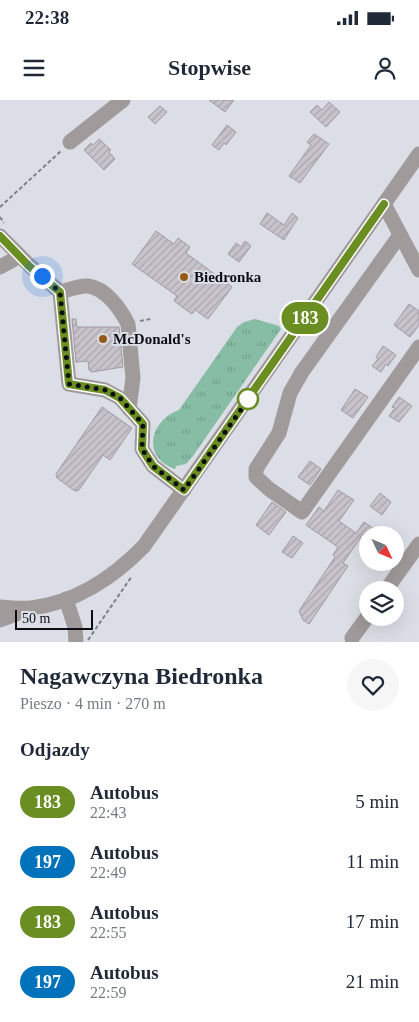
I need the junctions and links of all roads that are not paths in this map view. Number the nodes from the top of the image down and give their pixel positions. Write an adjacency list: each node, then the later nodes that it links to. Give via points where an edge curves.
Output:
1 (123, 100): 2 (street)
2 (70, 142)
3 (419, 154): 4 (street)
4 (384, 204): 5 (street); 14 (street)
5 (400, 235): 10 (street); 12 (street, via 302,372 290,393 278,433 256,469 256,477 302,512)
6 (0, 236): 9 (street)
7 (0, 251): 8 (street)
8 (6, 264): 9 (street)
9 (29, 266): 11 (street)
10 (419, 270)
11 (60, 292): 13 (street, via 69,384 105,390 120,398); 13 (street, via 88,286 105,293 128,324 133,378)
12 (419, 347)
13 (129, 409): 14 (street, via 143,424 142,449 153,466)
14 (184, 490): 17 (street, via 144,546 126,564 104,580)
15 (419, 544): 16 (street)
16 (392, 581)
17 (66, 599): 19 (street); 23 (street)
18 (0, 607): 19 (street)
19 (30, 608): 20 (street)
20 (0, 620)
21 (361, 626): 22 (street)
22 (352, 638)
23 (76, 642)

